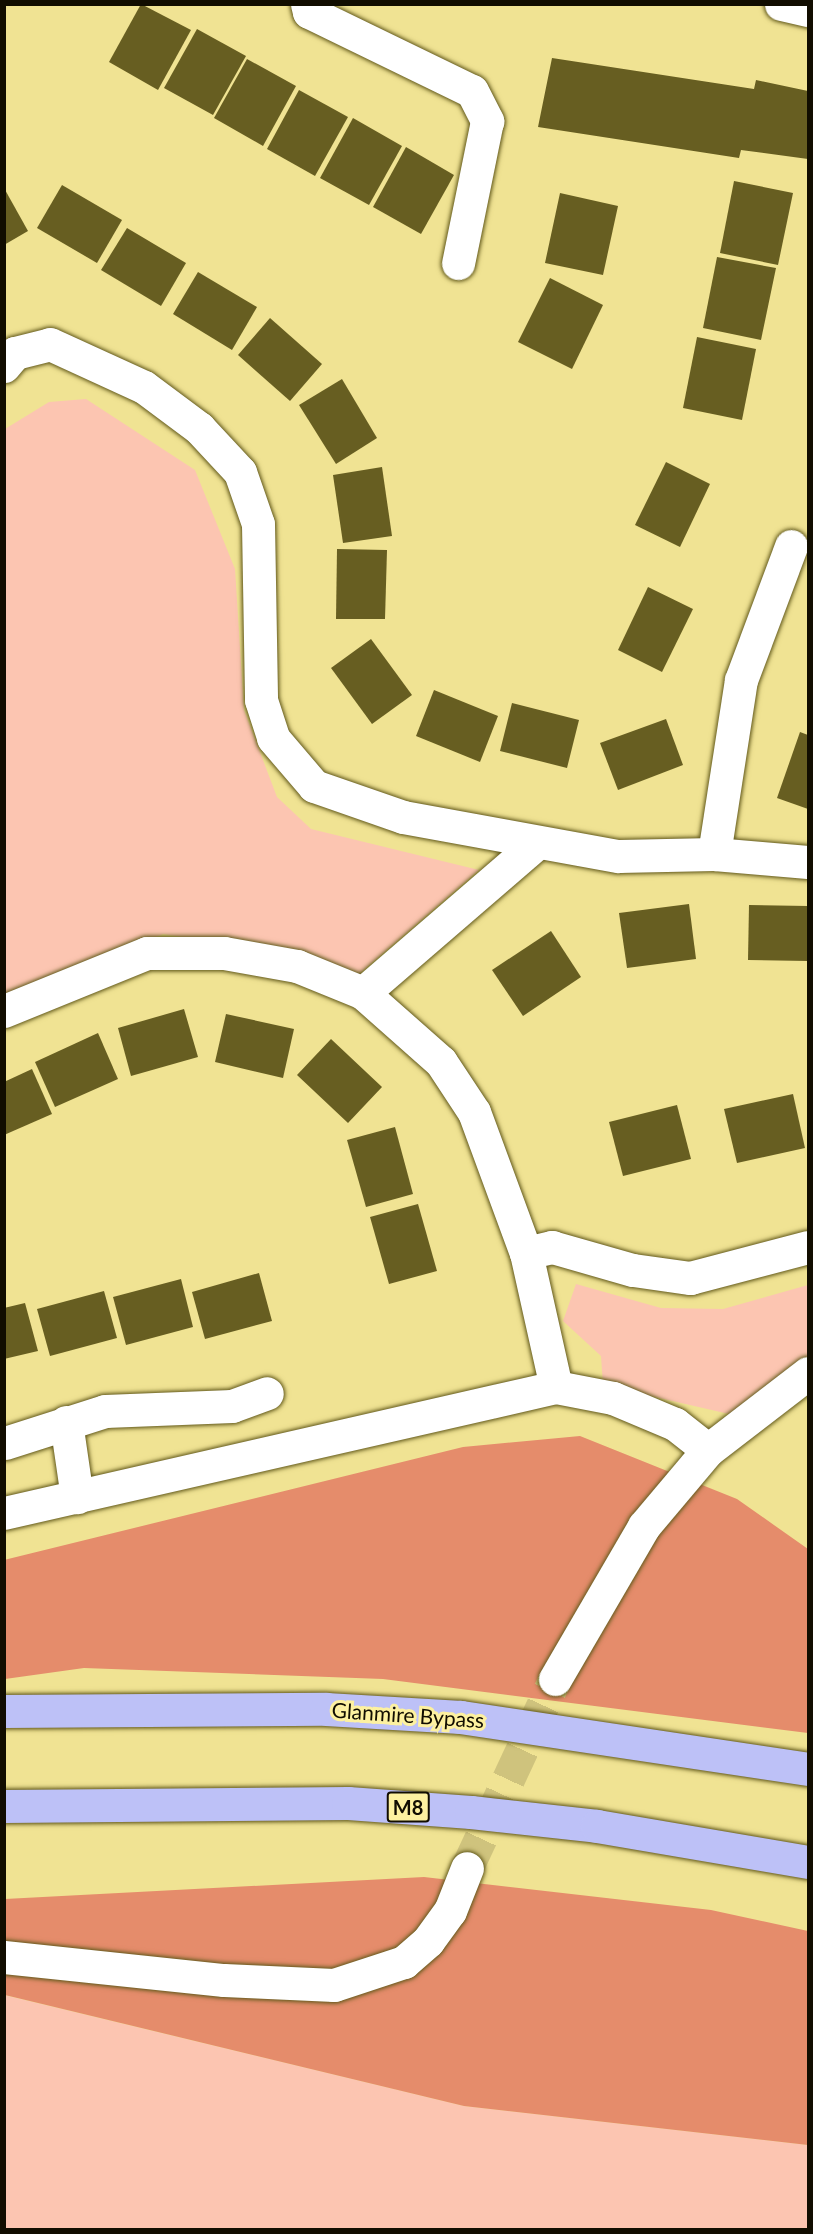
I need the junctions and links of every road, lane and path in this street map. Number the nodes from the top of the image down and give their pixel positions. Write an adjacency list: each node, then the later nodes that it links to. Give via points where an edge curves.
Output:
1 (307, 4): 4 (street, via 309,12 472,91 487,121)
2 (782, 4): 3 (street)
3 (808, 10)
4 (458, 263)
5 (4, 366): 7 (street, via 15,353 50,344 144,387 199,428 240,472 258,524 261,700 273,738 314,786 403,817)
6 (791, 546): 8 (street, via 741,680)
7 (537, 843): 8 (street, via 618,856); 10 (street)
8 (714, 854): 9 (street)
9 (808, 862)
10 (363, 993): 11 (street, via 297,966 224,953 147,953); 13 (street, via 441,1062 474,1112)
11 (4, 1011)
12 (808, 1247): 13 (street, via 690,1278 633,1270 552,1247)
13 (526, 1253): 15 (street)
14 (808, 1373): 19 (street)
15 (556, 1387): 19 (street, via 613,1398 675,1424); 20 (street)
16 (267, 1394): 17 (street, via 232,1406 105,1411)
17 (66, 1422): 18 (street); 20 (street)
18 (5, 1443)
19 (708, 1450): 22 (street, via 644,1526)
20 (77, 1497): 21 (street)
21 (4, 1514)
22 (555, 1679)
23 (4, 1711): 24 (highway, Glanmire Bypass, via 290,1708 461,1717)
24 (808, 1769)
25 (4, 1806): 26 (highway, M8, via 370,1805 597,1826)
26 (808, 1862)
27 (467, 1868): 28 (street, via 450,1911 428,1941 404,1962 334,1985 224,1980)
28 (4, 1957)

